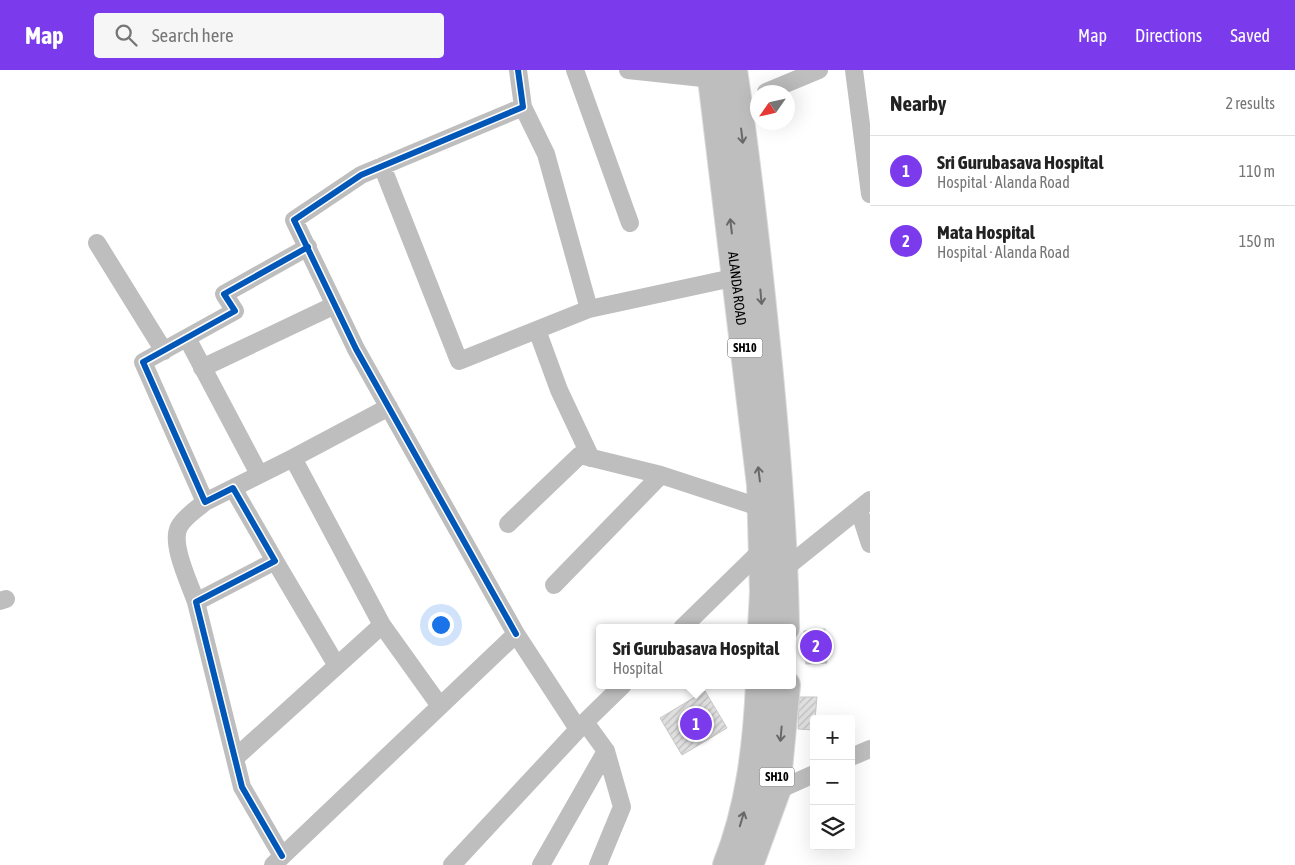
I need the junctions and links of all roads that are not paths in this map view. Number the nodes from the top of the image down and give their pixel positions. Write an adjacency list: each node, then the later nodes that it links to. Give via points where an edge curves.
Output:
1 (518, 70): 9 (street)
2 (574, 70): 12 (street)
3 (628, 70): 6 (street)
4 (819, 70): 7 (street)
5 (854, 70): 11 (street)
6 (719, 73): 8 (main road, ALANDA ROAD / SH10); 15 (main road, ALANDA ROAD / SH10, one-way to 6)
7 (783, 85)
8 (748, 100): 32 (main road, ALANDA ROAD / SH10, one-way to 32, via 759,272)
9 (523, 107): 10 (street); 17 (street, via 546,154)
10 (382, 166): 14 (street, via 361,175 294,220); 18 (street, via 459,361)
11 (870, 194)
12 (630, 223)
13 (97, 243): 20 (street)
14 (308, 247): 16 (street); 19 (street, via 224,294 235,312)
15 (737, 277): 17 (street); 30 (main road, ALANDA ROAD / SH10, one-way to 15)
16 (335, 305): 21 (street); 22 (street)
17 (589, 309): 18 (street)
18 (537, 330): 24 (street, via 559,390)
19 (187, 338): 20 (street); 21 (street)
20 (164, 351): 28 (street, via 143,362)
21 (202, 368): 25 (street)
22 (388, 407): 23 (street); 43 (street)
23 (293, 458): 25 (street); 42 (street)
24 (591, 458): 26 (street); 31 (street, via 580,455)
25 (259, 474): 27 (street)
26 (661, 475): 30 (street); 37 (street)
27 (233, 488): 28 (street); 35 (street)
28 (205, 502): 38 (street, via 183,521 177,535 178,550)
29 (864, 505): 33 (street); 36 (street)
30 (762, 508): 34 (main road, ALANDA ROAD / SH10)
31 (508, 524)
32 (782, 532): 34 (street); 36 (main road, ALANDA ROAD / SH10)
33 (870, 544)
34 (762, 550): 36 (main road, ALANDA ROAD / SH10); 39 (street)
35 (275, 561): 38 (street); 44 (street)
36 (774, 577): 40 (main road, ALANDA ROAD / SH10); 41 (main road, ALANDA ROAD / SH10)
37 (554, 585)
38 (196, 602): 53 (street)
39 (686, 624)
40 (763, 624)
41 (784, 624)
42 (382, 625): 44 (street); 48 (street)
43 (516, 634): 48 (street); 49 (street)
44 (337, 666): 53 (street)
45 (619, 689): 49 (street)
46 (760, 689): 57 (main road, SH10, one-way to 46, via 758,728)
47 (786, 689): 55 (main road, SH10, one-way to 55)
48 (440, 706): 56 (street)
49 (582, 726): 51 (street); 58 (street)
50 (870, 749): 52 (street)
51 (606, 751): 59 (street); 60 (street, via 622,807)
52 (855, 755)
53 (235, 758): 56 (street, via 242,787)
54 (810, 776): 55 (street)
55 (776, 790): 57 (main road, SH10)
56 (277, 860)
57 (736, 863)
58 (452, 865)
59 (542, 865)
60 (598, 865)

